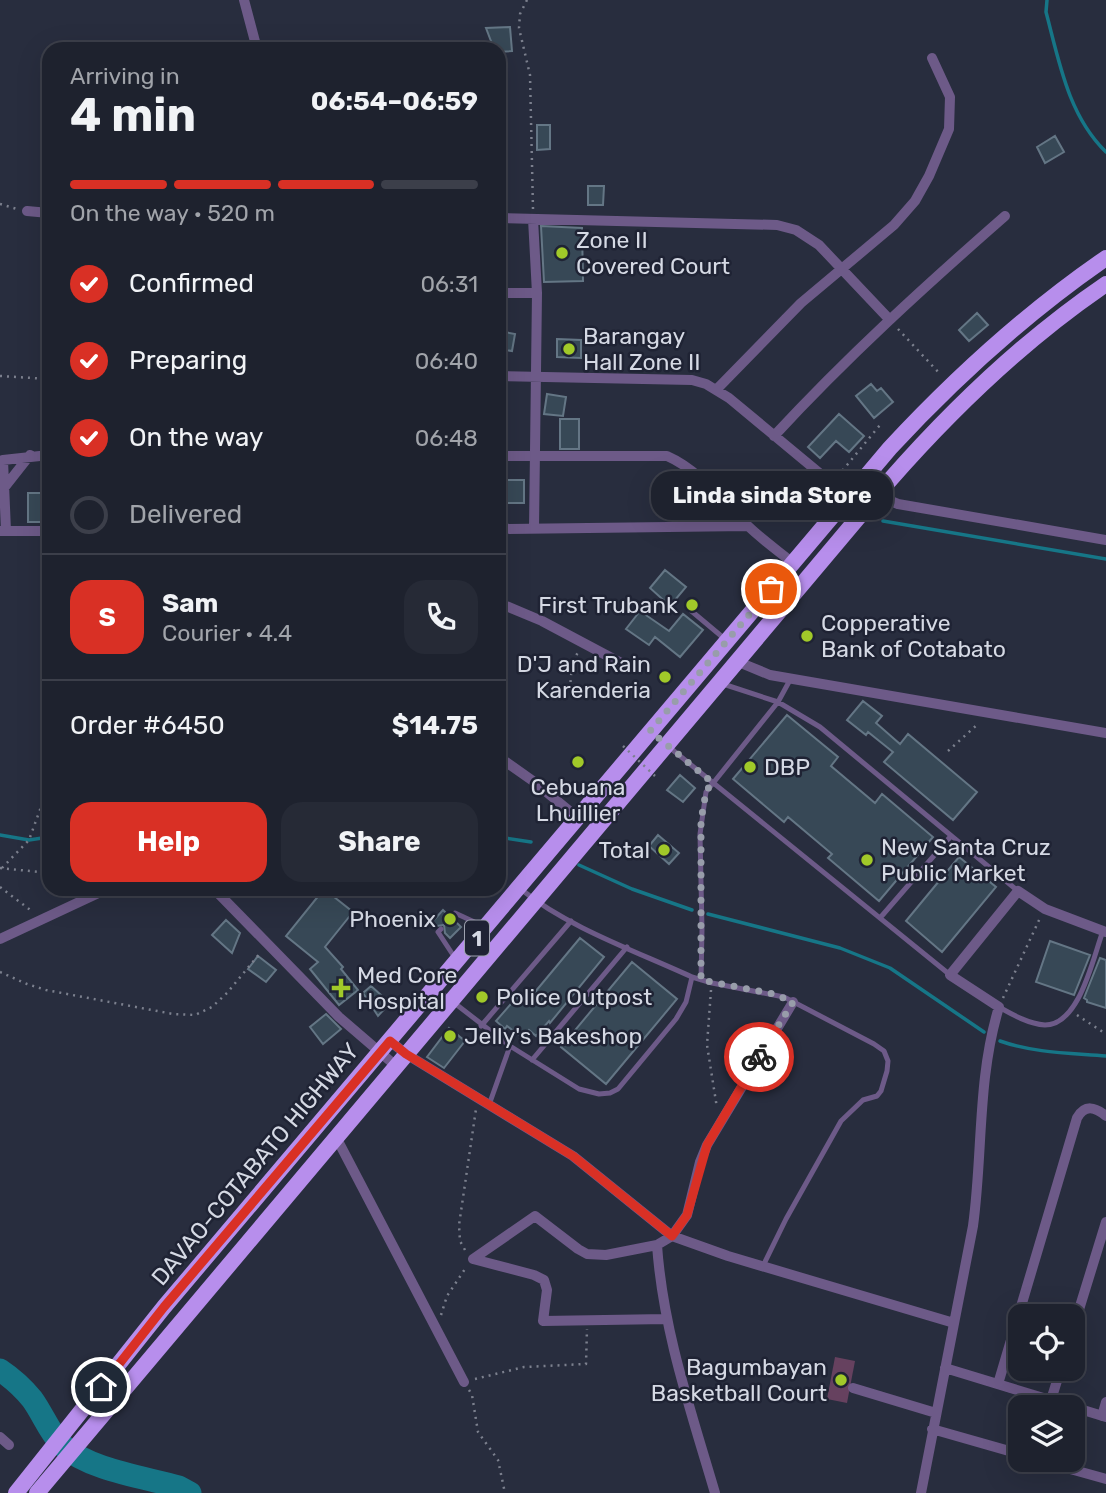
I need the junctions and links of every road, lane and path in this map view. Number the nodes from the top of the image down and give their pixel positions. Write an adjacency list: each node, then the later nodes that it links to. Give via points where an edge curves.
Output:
1 (244, 0): 3 (street)
2 (527, 0): 10 (path, via 519,27 530,75)
3 (255, 42)
4 (932, 58): 12 (street, via 950,97 949,129 940,153 915,201 894,225)
5 (0, 204): 6 (path)
6 (27, 211): 7 (street)
7 (42, 212)
8 (1005, 215): 16 (street)
9 (506, 218): 10 (street)
10 (533, 219): 12 (street, via 777,225 810,237); 15 (street)
11 (1106, 258): 21 (highway, DAVAO-COTABATO HIGHWAY / 1, via 1032,312)
12 (841, 268): 16 (street); 22 (street)
13 (1106, 284): 32 (highway, DAVAO-COTABATO HIGHWAY / 1, via 1065,312 990,376)
14 (506, 293): 15 (street)
15 (537, 293): 17 (street)
16 (889, 319): 21 (path); 24 (street)
17 (536, 375): 19 (street); 22 (street, via 677,379); 27 (street)
18 (0, 376): 20 (path)
19 (506, 376)
20 (42, 379)
21 (950, 384): 29 (highway, DAVAO-COTABATO HIGHWAY / 1)
22 (717, 389): 24 (street)
23 (880, 425): 30 (path)
24 (774, 436): 30 (street)
25 (42, 454): 26 (street)
26 (30, 455): 31 (street); 31 (street, via 3,460)
27 (535, 455): 28 (street); 35 (street, via 667,456 706,483); 37 (street)
28 (506, 456)
29 (860, 482): 32 (street); 33 (highway, DAVAO-COTABATO HIGHWAY / 1)
30 (832, 484): 33 (street)
31 (4, 488): 38 (street)
32 (876, 495): 34 (highway, DAVAO-COTABATO HIGHWAY / 1); 40 (street, via 909,507)
33 (847, 497): 34 (street); 41 (highway, DAVAO-COTABATO HIGHWAY / 1)
34 (864, 510): 46 (highway, DAVAO-COTABATO HIGHWAY / 1)
35 (748, 526): 37 (street); 41 (street)
36 (506, 529): 37 (street)
37 (534, 529)
38 (3, 531): 39 (street)
39 (42, 531)
40 (1106, 540)
41 (793, 563): 44 (highway, DAVAO-COTABATO HIGHWAY / 1)
42 (506, 606): 45 (street)
43 (689, 610): 44 (lane)
44 (726, 640): 48 (highway, DAVAO-COTABATO HIGHWAY / 1)
45 (583, 642): 47 (street); 51 (path, via 572,664)
46 (736, 661): 49 (street); 50 (highway, DAVAO-COTABATO HIGHWAY / 1)
47 (621, 663)
48 (702, 669): 50 (highway); 54 (highway, DAVAO-COTABATO HIGHWAY / 1)
49 (790, 679): 52 (lane); 53 (street)
50 (718, 682): 52 (lane); 56 (highway, DAVAO-COTABATO HIGHWAY / 1)
51 (570, 689)
52 (778, 702): 61 (lane); 64 (lane, via 820,727)
53 (988, 712): 55 (street); 58 (path)
54 (650, 731): 56 (highway); 63 (highway, DAVAO-COTABATO HIGHWAY / 1)
55 (1106, 733)
56 (667, 745): 61 (lane); 72 (highway, DAVAO-COTABATO HIGHWAY / 1)
57 (623, 747): 60 (path, bridge)
58 (948, 751)
59 (506, 762): 63 (street)
60 (655, 776)
61 (712, 782): 75 (lane); 88 (lane, via 701,820)
62 (42, 806): 65 (path, via 29,840)
63 (578, 818): 68 (highway, DAVAO-COTABATO HIGHWAY / 1)
64 (951, 836): 69 (lane); 75 (lane)
65 (1, 868): 66 (path)
66 (42, 872)
67 (0, 887): 76 (path)
68 (520, 888): 72 (lane); 78 (highway, DAVAO-COTABATO HIGHWAY / 1)
69 (1018, 891): 73 (street); 86 (street)
70 (92, 896): 76 (street)
71 (221, 896): 82 (street)
72 (536, 901): 77 (lane); 91 (highway, DAVAO-COTABATO HIGHWAY / 1)
73 (1045, 909): 80 (street); 93 (path)
74 (451, 918): 78 (lane, via 455,913)
75 (880, 918): 86 (lane)
76 (42, 920): 81 (street)
77 (571, 921): 83 (lane); 95 (lane)
78 (486, 928): 84 (highway, DAVAO-COTABATO HIGHWAY / 1)
79 (441, 929): 84 (lane, via 438,932)
80 (1104, 932): 94 (lane)
81 (0, 939)
82 (267, 943): 85 (path, via 228,993 195,1015 46,990); 97 (street, via 339,1017)
83 (628, 947): 87 (lane); 100 (lane)
84 (457, 962): 90 (highway, DAVAO-COTABATO HIGHWAY / 1)
85 (0, 972)
86 (950, 975): 93 (street)
87 (692, 977): 88 (lane); 100 (lane, via 682,1010 618,1089 589,1093)
88 (701, 980): 89 (lane)
89 (712, 983): 92 (lane); 104 (path, via 707,1045)
90 (435, 988): 91 (lane); 97 (highway, DAVAO-COTABATO HIGHWAY / 1)
91 (451, 1002): 95 (lane); 99 (highway, DAVAO-COTABATO HIGHWAY / 1)
92 (793, 1002): 104 (street); 110 (lane, via 884,1051 887,1071 877,1096 863,1100 841,1121)
93 (999, 1007): 94 (lane, via 1044,1025 1055,1024); 114 (street, via 983,1087 977,1198)
94 (1072, 1011): 96 (path)
95 (481, 1026): 98 (lane)
96 (1106, 1034)
97 (385, 1046): 99 (street); 99 (street); 130 (highway, DAVAO-COTABATO HIGHWAY / 1, via 164,1307 71,1424)
98 (510, 1046): 100 (lane); 102 (lane)
99 (401, 1060): 101 (street); 105 (highway, DAVAO-COTABATO HIGHWAY / 1)
100 (532, 1060)
101 (477, 1098): 102 (street); 109 (path, via 459,1225 460,1241)
102 (489, 1105): 107 (street, via 573,1156)
103 (1106, 1116): 118 (street, via 1088,1108 1077,1118)
104 (720, 1121): 107 (street, via 700,1161 687,1215)
105 (336, 1137): 115 (street); 130 (highway, DAVAO-COTABATO HIGHWAY / 1, via 85,1436)
106 (1106, 1222): 111 (street)
107 (672, 1236): 108 (street); 110 (street)
108 (657, 1245): 109 (street, via 587,1254 535,1216); 112 (street)
109 (473, 1258): 113 (street, via 544,1280 543,1321); 115 (path, via 447,1296)
110 (763, 1266): 114 (street)
111 (1081, 1304)
112 (666, 1319): 113 (street); 135 (street)
113 (587, 1320): 117 (path, via 586,1364 524,1367)
114 (954, 1323): 116 (street)
115 (436, 1328): 117 (street)
116 (945, 1368): 118 (street); 123 (street)
117 (464, 1382): 134 (path, via 472,1395 478,1432 498,1460)
118 (998, 1384): 120 (street)
119 (852, 1388): 123 (street)
120 (1034, 1395)
121 (1106, 1402): 124 (street)
122 (1085, 1411): 124 (street)
123 (936, 1413): 125 (street)
124 (1104, 1417)
125 (932, 1429): 128 (street); 136 (street)
126 (0, 1437): 127 (street)
127 (9, 1445)
128 (1008, 1451)
129 (1081, 1472): 131 (street)
130 (41, 1473): 132 (highway, DAVAO-COTABATO HIGHWAY / 1); 133 (highway, DAVAO-COTABATO HIGHWAY / 1)
131 (1106, 1479)
132 (16, 1493)
133 (37, 1493)
134 (505, 1493)
135 (715, 1493)
136 (921, 1493)

